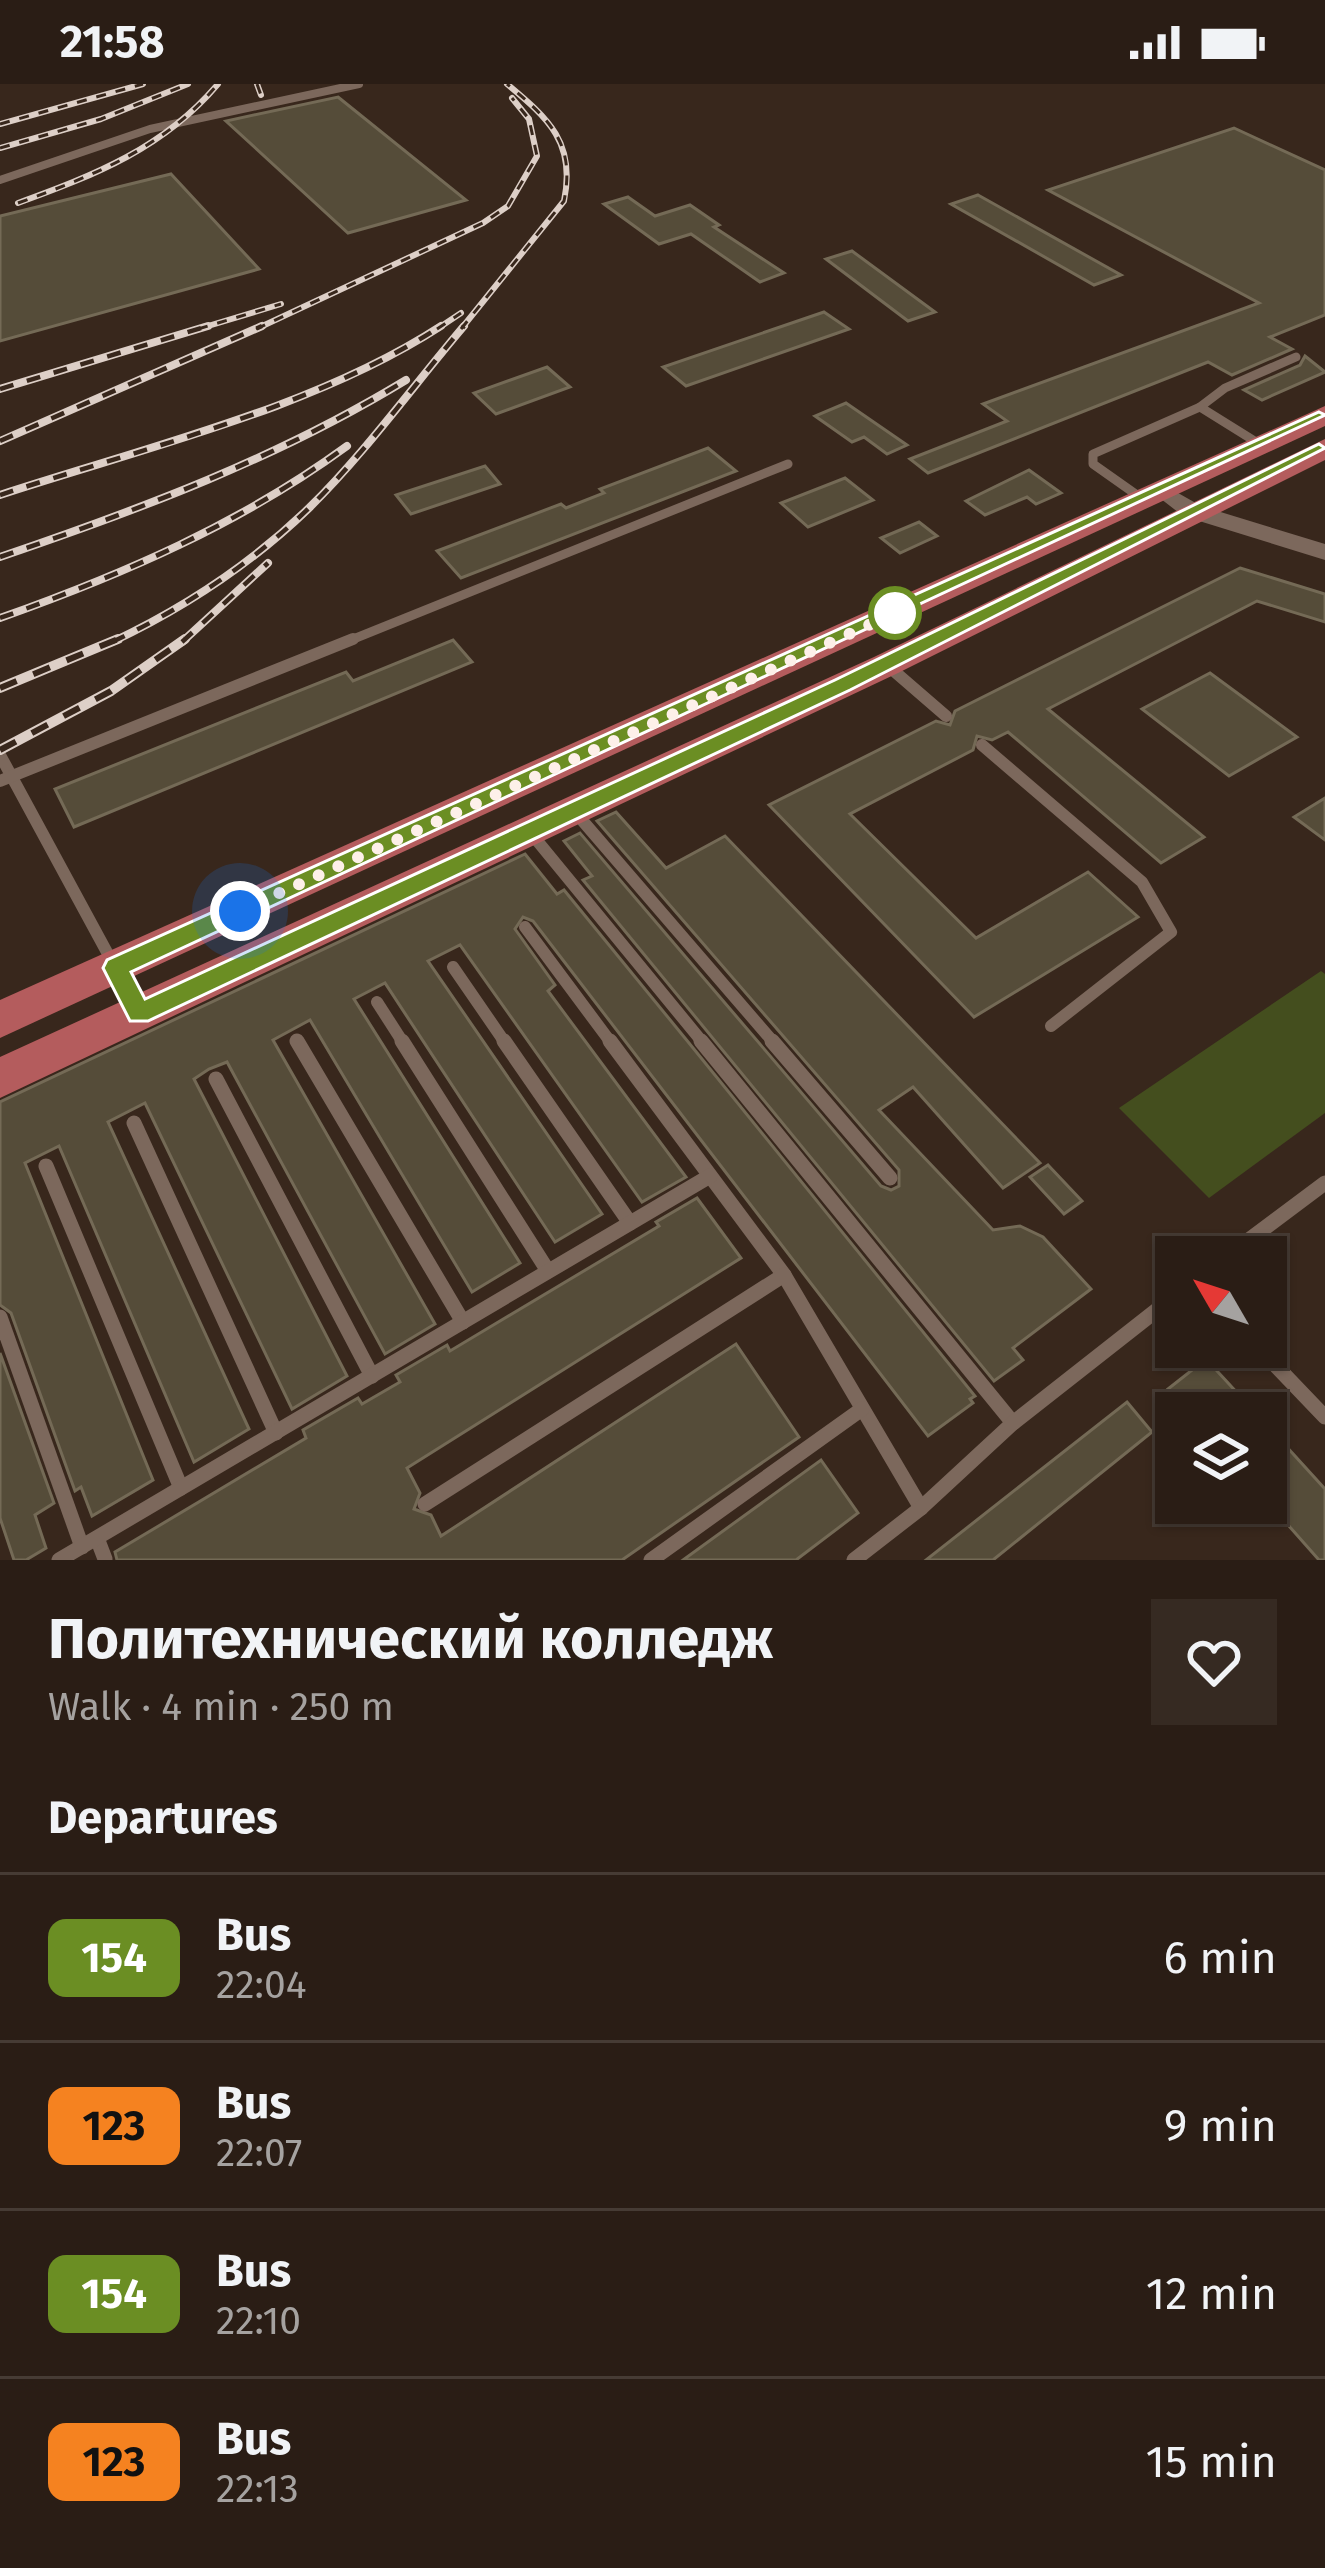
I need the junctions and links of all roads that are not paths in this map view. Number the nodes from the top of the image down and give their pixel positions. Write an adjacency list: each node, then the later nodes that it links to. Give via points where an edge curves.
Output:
1 (359, 84): 2 (lane, via 149,129)
2 (0, 180)
3 (1296, 356): 4 (lane)
4 (1200, 407): 6 (lane); 9 (lane, via 1093,454 1094,464)
5 (1325, 415): 6 (main road)
6 (1262, 446): 9 (main road)
7 (1325, 448): 9 (main road)
8 (788, 464): 15 (lane)
9 (1167, 501): 10 (street); 11 (main road); 20 (main road)
10 (1325, 552)
11 (886, 664): 12 (lane); 16 (main road)
12 (946, 716)
13 (982, 745): 24 (lane, via 1142,882 1171,932)
14 (0, 755): 15 (lane)
15 (5, 778): 20 (lane)
16 (574, 811): 17 (main road); 31 (lane)
17 (530, 832): 22 (main road); 44 (lane)
18 (525, 927): 30 (lane)
19 (452, 967): 33 (lane)
20 (116, 968): 22 (main road); 23 (main road)
21 (377, 1002): 35 (lane)
22 (139, 1013): 26 (main road)
23 (0, 1021)
24 (1051, 1026)
25 (297, 1041): 39 (lane)
26 (0, 1078)
27 (216, 1079): 41 (lane)
28 (134, 1123): 45 (lane)
29 (46, 1166): 46 (lane)
30 (710, 1176): 33 (lane); 36 (lane)
31 (890, 1178)
32 (1325, 1183): 34 (lane)
33 (630, 1223): 35 (lane)
34 (1254, 1236)
35 (548, 1271): 39 (lane)
36 (784, 1275): 42 (lane); 47 (lane)
37 (1155, 1311): 44 (lane)
38 (0, 1317): 49 (lane)
39 (463, 1322): 41 (lane)
40 (1278, 1368): 43 (lane)
41 (372, 1376): 45 (lane)
42 (862, 1409): 48 (lane); 52 (lane)
43 (1325, 1417)
44 (1013, 1423): 48 (lane)
45 (275, 1433): 46 (lane)
46 (181, 1488): 49 (lane)
47 (425, 1504)
48 (921, 1508): 53 (lane)
49 (89, 1542): 50 (lane); 51 (lane)
50 (105, 1558)
51 (59, 1560)
52 (651, 1560)
53 (854, 1560)

